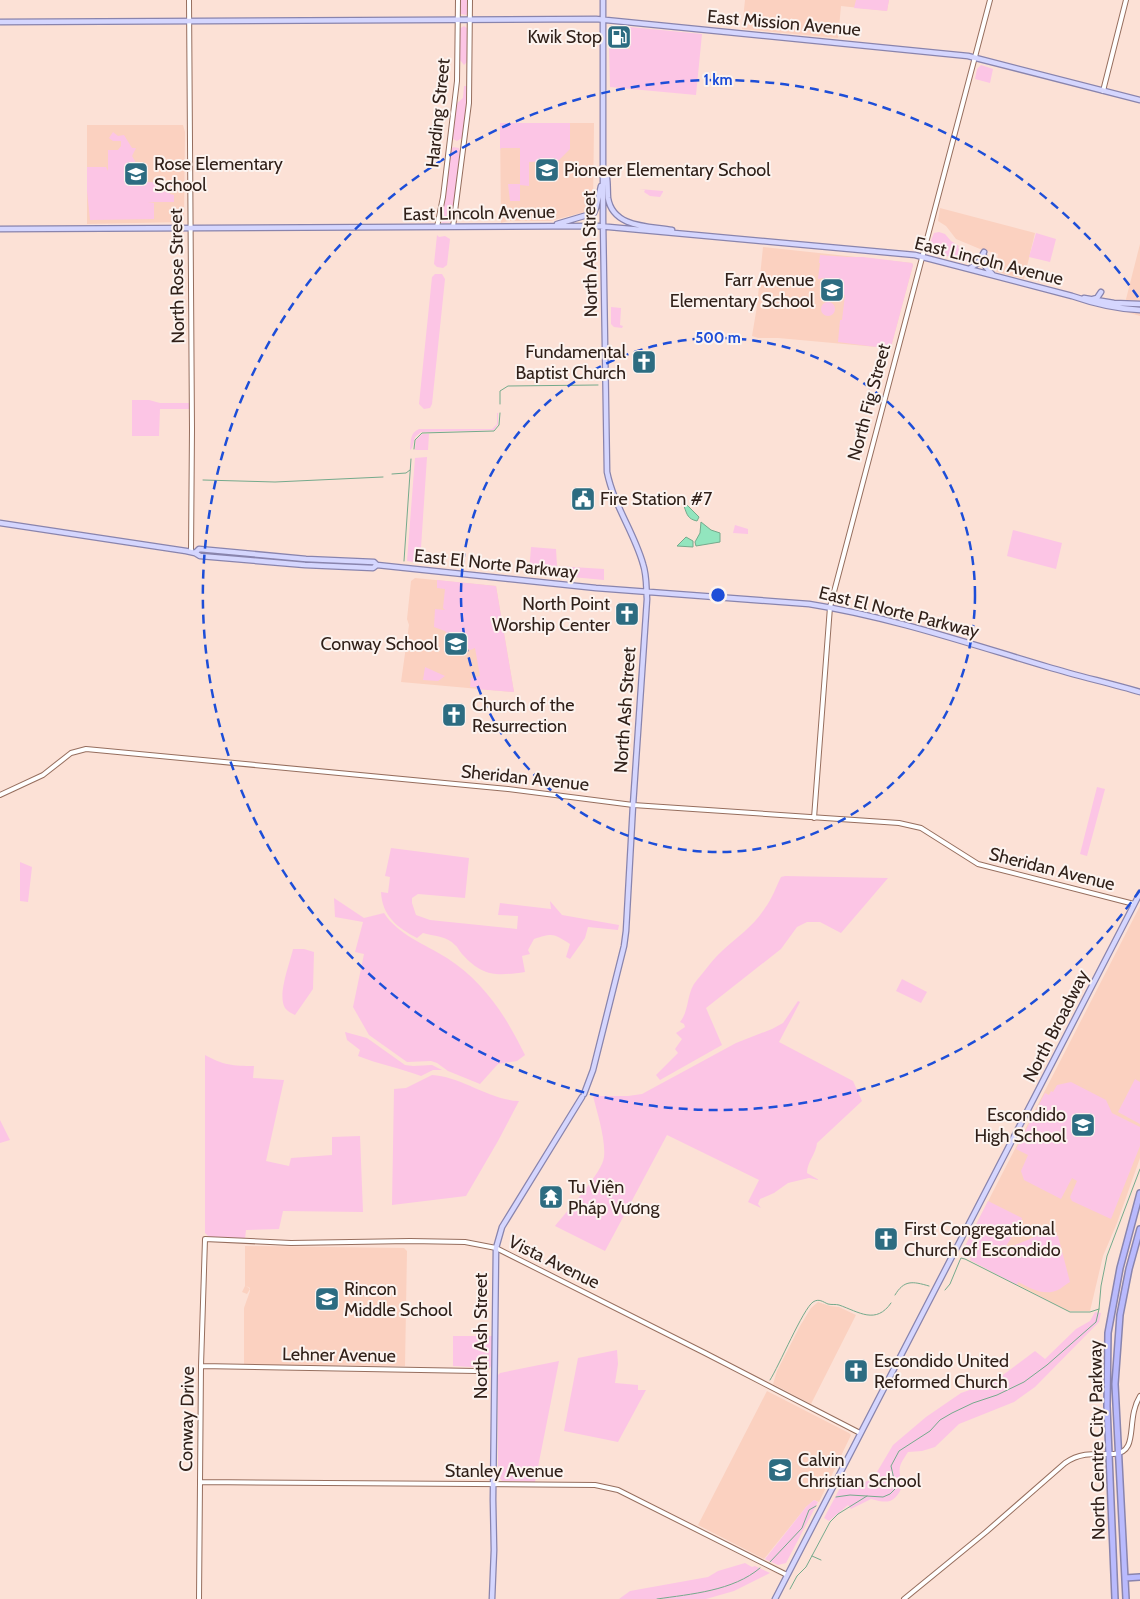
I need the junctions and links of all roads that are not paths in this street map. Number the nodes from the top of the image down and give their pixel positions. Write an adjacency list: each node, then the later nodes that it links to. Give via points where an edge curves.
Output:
1 (189, 0): 11 (street, North Rose Street)
2 (458, 0): 8 (street, Harding Street)
3 (470, 0): 9 (street, Harding Street)
4 (603, 0): 7 (main road, North Ash Street)
5 (990, 0): 12 (street, North Fig Street)
6 (1126, 0): 13 (street)
7 (603, 20): 9 (main road, East Mission Avenue); 12 (main road, East Mission Avenue); 15 (main road, North Ash Street)
8 (458, 21): 9 (main road, East Mission Avenue); 11 (main road, East Mission Avenue); 17 (street, Harding Street, via 457,81)
9 (470, 21): 18 (street, Harding Street, via 469,103)
10 (0, 22): 11 (main road, East Mission Avenue)
11 (189, 22): 22 (street, North Rose Street)
12 (975, 57): 13 (main road, East Mission Avenue); 24 (street, North Fig Street)
13 (1103, 91): 14 (main road, East Mission Avenue)
14 (1140, 100)
15 (603, 167): 16 (main road, North Ash Street); 23 (main road, via 608,174 609,202 613,211 624,220 631,224)
16 (603, 174): 19 (main road, via 594,213); 20 (main road, North Ash Street)
17 (437, 227): 18 (main road, East Lincoln Avenue); 22 (main road, East Lincoln Avenue)
18 (453, 227): 19 (main road, East Lincoln Avenue)
19 (544, 227): 20 (main road, East Lincoln Avenue)
20 (604, 227): 23 (main road, East Lincoln Avenue); 34 (main road, North Ash Street, via 607,472 613,497 641,556)
21 (0, 229): 22 (main road, East Lincoln Avenue)
22 (190, 229): 33 (street, North Rose Street)
23 (701, 235): 24 (main road, East Lincoln Avenue)
24 (922, 256): 25 (main road, East Lincoln Avenue); 35 (street, North Fig Street)
25 (969, 269): 26 (main road, East Lincoln Avenue); 26 (main road, via 984,254 985,266)
26 (994, 276): 28 (main road, East Lincoln Avenue)
27 (1101, 292): 29 (main road)
28 (1072, 296): 29 (main road); 31 (main road, via 1113,308)
29 (1091, 300): 30 (main road)
30 (1140, 304)
31 (1140, 310)
32 (0, 523): 33 (main road, East El Norte Parkway)
33 (193, 552): 34 (main road, East El Norte Parkway, via 200,556 303,565 374,568 377,565)
34 (646, 592): 35 (main road, East El Norte Parkway); 38 (main road, North Ash Street)
35 (830, 608): 36 (main road, East El Norte Parkway, via 929,632); 39 (street, North Fig Street)
36 (1140, 692)
37 (0, 795): 38 (street, Sheridan Avenue, via 43,775 71,753 86,749 508,789)
38 (633, 805): 39 (street, Sheridan Avenue); 45 (main road, North Ash Street, via 624,946 593,1070 583,1095 502,1227)
39 (814, 818): 41 (street, Sheridan Avenue, via 910,825 929,833 978,864)
40 (1140, 893): 41 (main road, North Broadway)
41 (1134, 904): 49 (main road, North Broadway)
42 (1140, 1193): 53 (highway, North Centre City Parkway, via 1120,1268 1108,1333)
43 (1140, 1229): 52 (highway, North Centre City Parkway, via 1129,1270 1118,1336 1115,1384)
44 (205, 1240): 45 (street, Vista Avenue, via 465,1242); 46 (street, Conway Drive)
45 (496, 1248): 49 (street, Vista Avenue); 55 (main road, North Ash Street)
46 (201, 1366): 47 (street, Lehner Avenue); 54 (street, Conway Drive)
47 (476, 1371)
48 (1140, 1396): 50 (street, via 1134,1411)
49 (860, 1433): 56 (main road, North Broadway)
50 (1136, 1435)
51 (1132, 1450): 52 (street)
52 (1118, 1453): 53 (street); 58 (highway, North Centre City Parkway)
53 (1108, 1454): 62 (street, via 1084,1454 1065,1463 974,1544 963,1549); 63 (highway, North Centre City Parkway)
54 (200, 1482): 55 (street, Stanley Avenue); 59 (street, Conway Drive)
55 (493, 1485): 56 (street, Stanley Avenue, via 595,1485 618,1490); 60 (main road, North Ash Street)
56 (787, 1575): 61 (main road, North Broadway)
57 (1140, 1577): 58 (highway)
58 (1125, 1578): 64 (highway, North Centre City Parkway)
59 (199, 1599)
60 (492, 1599)
61 (776, 1599)
62 (904, 1599)
63 (1115, 1599)
64 (1126, 1599)

